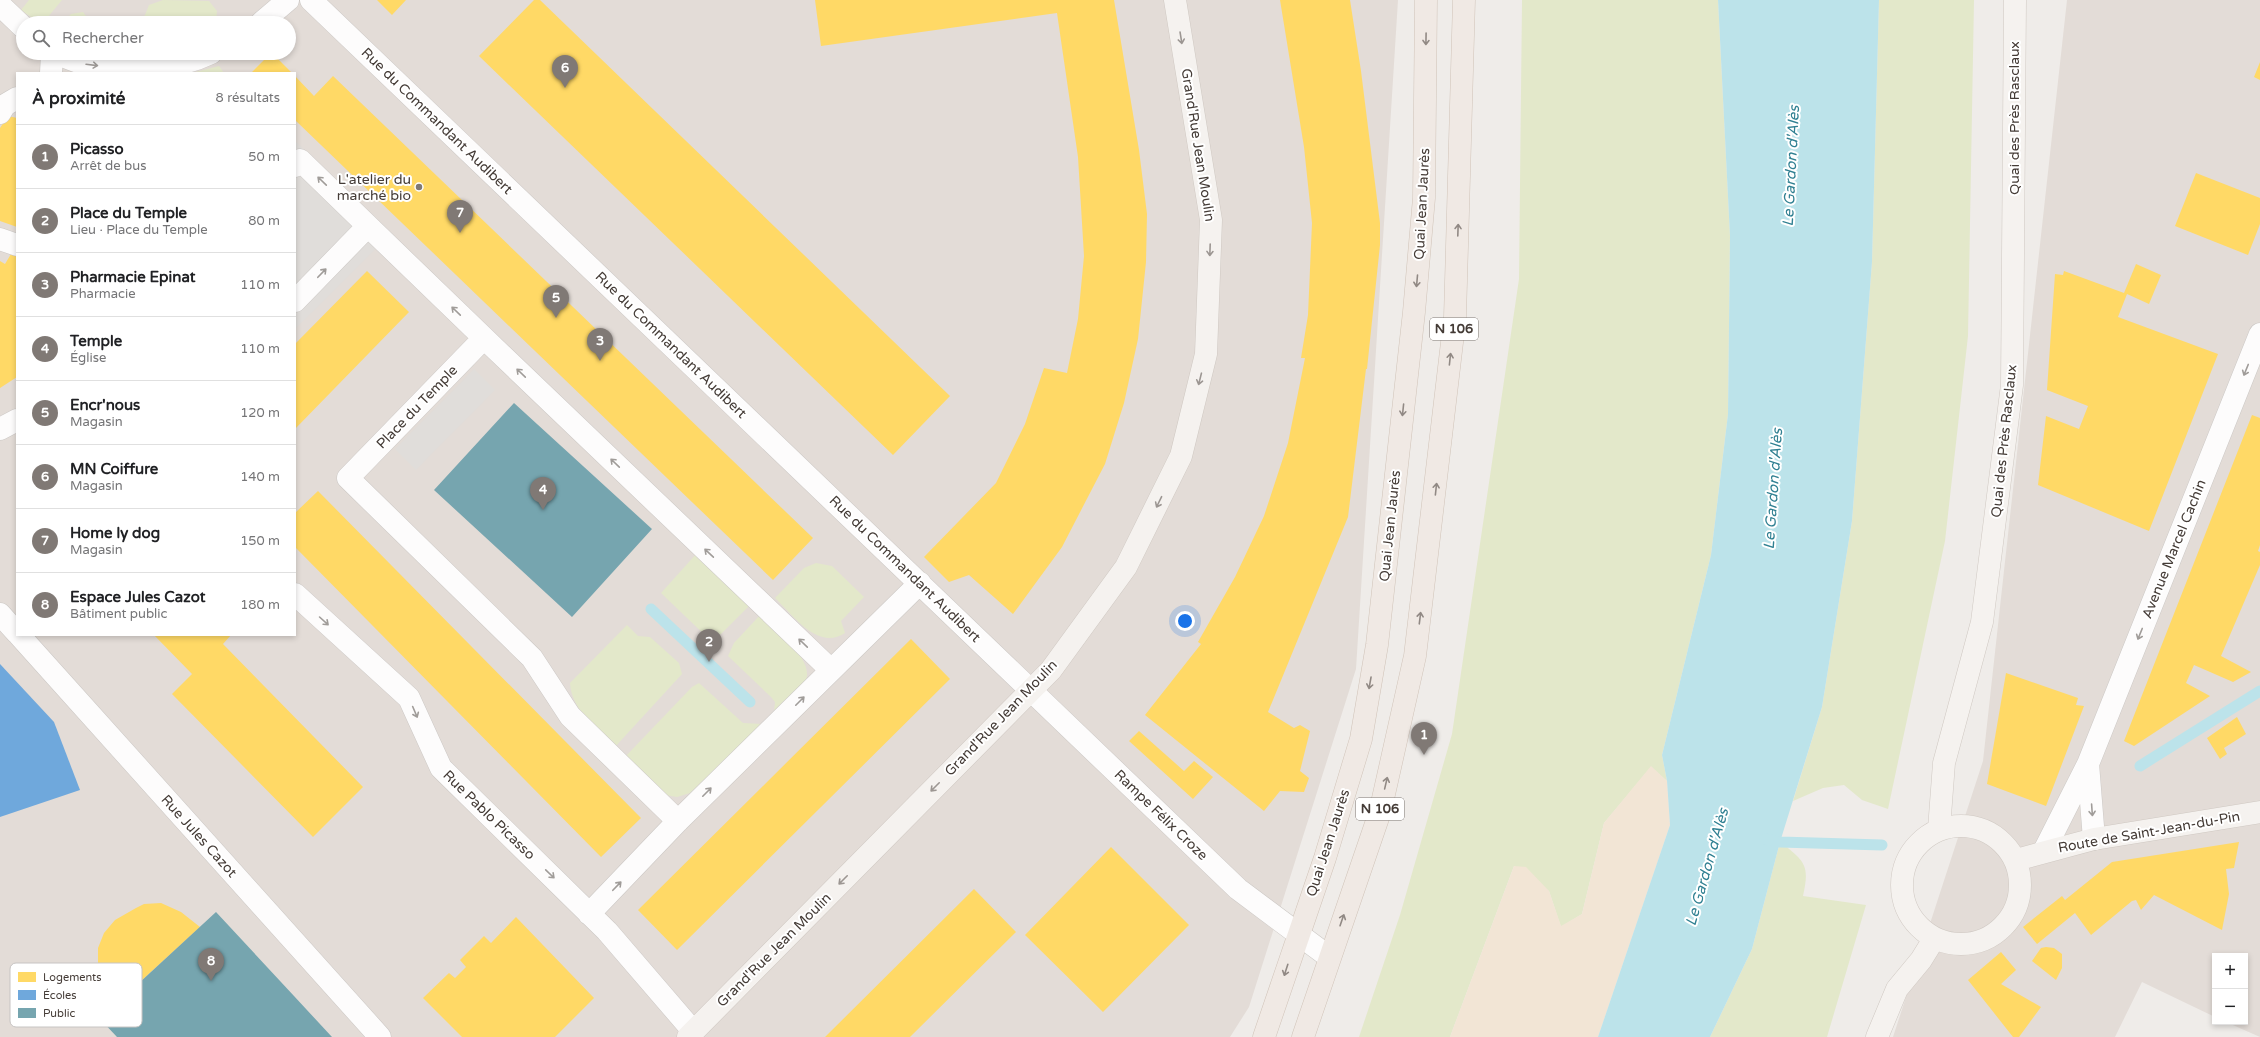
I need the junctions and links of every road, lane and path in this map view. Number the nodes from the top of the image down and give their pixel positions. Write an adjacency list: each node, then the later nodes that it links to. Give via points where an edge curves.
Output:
1 (288, 0): 8 (street)
2 (311, 0): 25 (street, Rue du Commandant Audibert)
3 (1175, 0): 31 (main road, Grand'Rue Jean Moulin, one-way to 31, via 1211,220 1206,354 1181,456 1126,568 1051,670)
4 (1426, 0): 40 (main road, Quai Jean Jaurès / N 106, one-way to 40, via 1424,198 1414,312 1377,644 1361,740 1325,858)
5 (1464, 0): 42 (main road, N 106, one-way to 5, via 1380,812 1415,656 1455,317)
6 (2015, 0): 35 (main road, Quai des Près Rasclaux, via 2012,385 1982,622 1944,763)
7 (0, 5): 9 (street)
8 (269, 16)
9 (16, 20)
10 (51, 60): 13 (street)
11 (74, 60): 12 (street, one-way to 12, via 85,64 144,69 175,66)
12 (192, 60)
13 (50, 72)
14 (16, 99): 15 (street, via 5,105)
15 (0, 113)
16 (296, 165): 17 (street, one-way to 16, via 300,160)
17 (368, 226): 20 (street, one-way to 17); 22 (street, one-way to 17)
18 (0, 239): 19 (street)
19 (16, 245)
20 (296, 300)
21 (2260, 334): 32 (street, Avenue Marcel Cachin, one-way to 32)
22 (484, 338): 30 (street, one-way to 22); 34 (street, Place du Temple, via 348,478 532,658 570,716)
23 (16, 421): 24 (street)
24 (0, 429)
25 (920, 583): 30 (street); 31 (street, Rue du Commandant Audibert)
26 (296, 595): 39 (street, Rue Pablo Picasso, one-way to 39, via 409,698 441,768)
27 (0, 614): 28 (street, Rue Jules Cazot)
28 (16, 632)
29 (20, 636): 44 (street, Rue Jules Cazot)
30 (832, 670): 34 (street, one-way to 30)
31 (1031, 690): 40 (street, Rampe Félix Croze, via 1238,889); 43 (main road, Grand'Rue Jean Moulin, one-way to 43)
32 (2088, 764): 36 (street, Avenue Marcel Cachin, one-way to 36); 37 (street, Avenue Marcel Cachin)
33 (2260, 812): 36 (main road, Route de Saint-Jean-du-Pin)
34 (678, 821): 39 (street, one-way to 34)
35 (1939, 829): 38 (main road, via 1957,825 1975,826 1992,834 2006,845); 41 (main road, via 1924,837 1912,850 1904,865 1901,882 1903,899 1910,915 1921,929)
36 (2094, 839): 37 (main road, Route de Saint-Jean-du-Pin)
37 (2044, 851): 38 (main road, Route de Saint-Jean-du-Pin)
38 (2016, 860): 41 (main road, via 2020,896 2013,914 2003,928 1988,938 1970,944 1952,944)
39 (589, 914): 43 (street, Rue Pablo Picasso)
40 (1298, 933): 42 (street, Rampe Félix Croze); 45 (main road, Quai Jean Jaurès / N 106, one-way to 45)
41 (1934, 939): 47 (main road, via 1921,960 1897,989)
42 (1329, 957): 46 (main road, N 106)
43 (690, 1034)
44 (380, 1037)
45 (1264, 1037)
46 (1303, 1037)
47 (1878, 1037)

